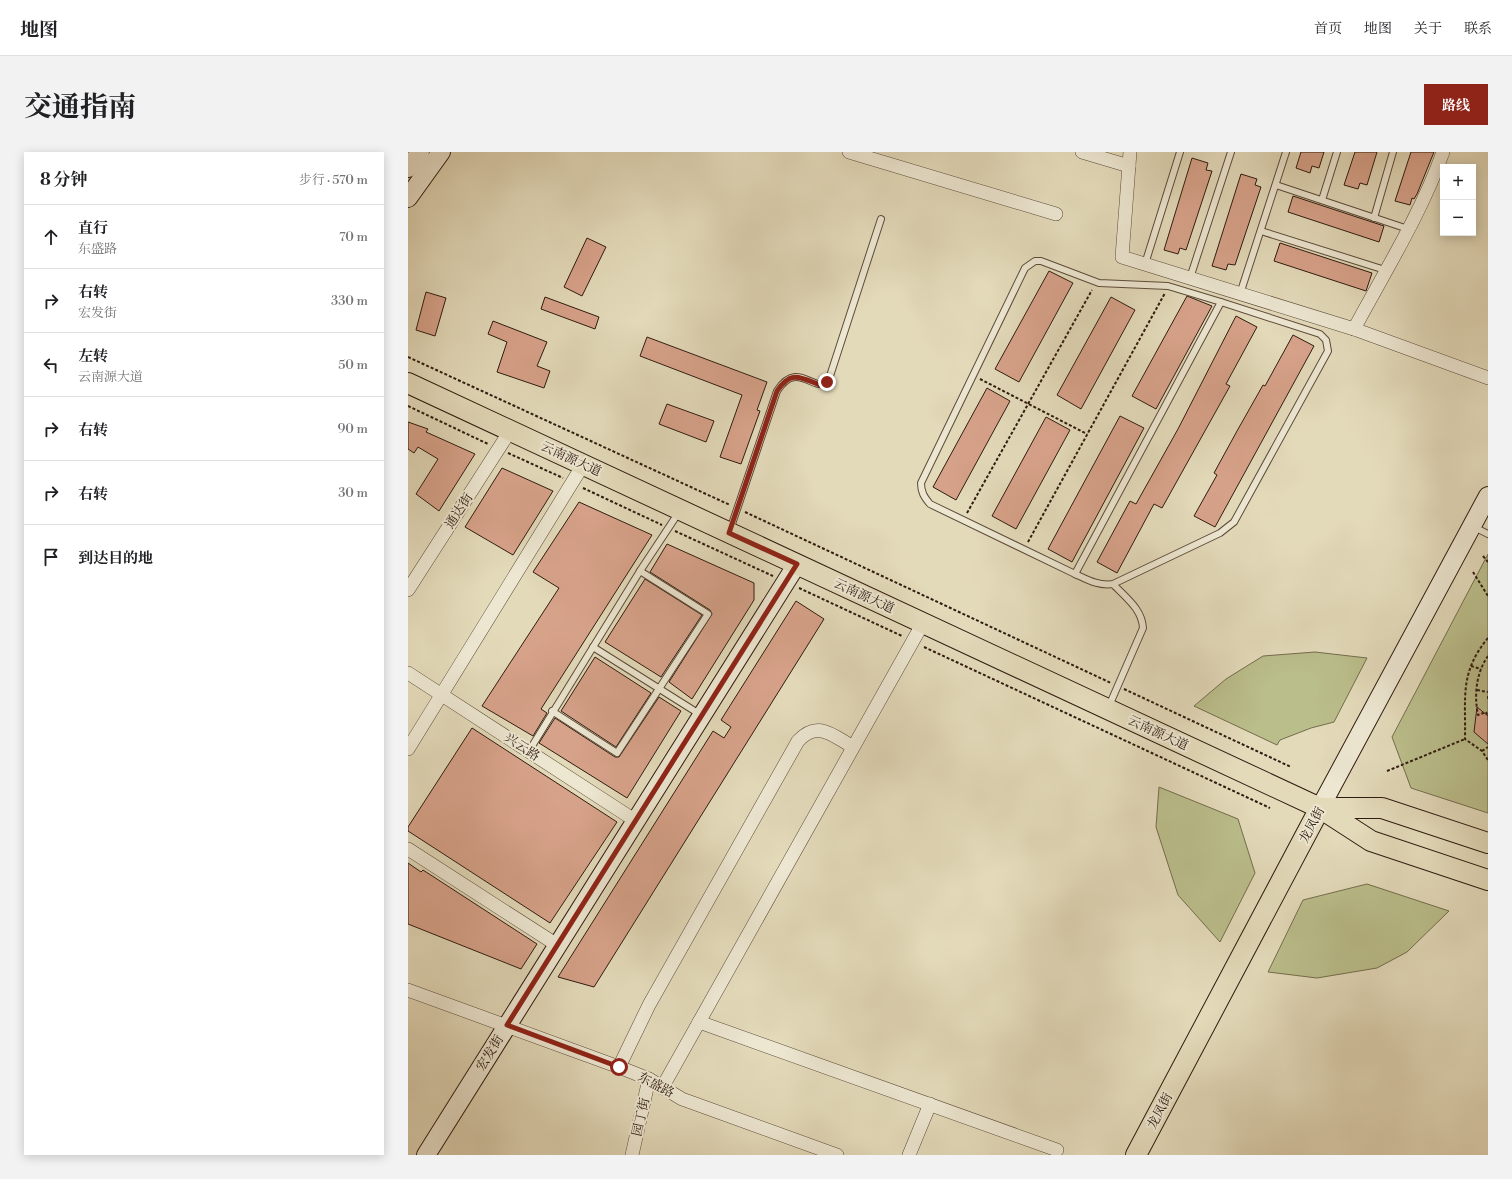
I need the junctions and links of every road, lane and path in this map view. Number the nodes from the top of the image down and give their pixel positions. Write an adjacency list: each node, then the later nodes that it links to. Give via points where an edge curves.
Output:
1 (420, 152): 14 (street)
2 (441, 152): 16 (street)
3 (849, 152): 12 (street)
4 (1082, 152): 13 (street)
5 (1130, 152): 13 (street)
6 (1180, 152): 23 (lane)
7 (1231, 152): 25 (lane)
8 (1286, 152): 15 (lane)
9 (1337, 152): 17 (lane)
10 (1393, 152): 19 (lane)
11 (1444, 152): 21 (street)
12 (881, 157): 18 (street)
13 (1129, 166): 23 (street, via 1122,257)
14 (408, 168)
15 (1276, 185): 17 (lane); 22 (lane)
16 (408, 198)
17 (1322, 200): 19 (lane)
18 (1056, 214)
19 (1374, 218): 21 (lane)
20 (881, 219): 43 (lane, via 829,379 824,385 820,385 798,377 790,377 777,391)
21 (1408, 229): 24 (street)
22 (1260, 231): 24 (lane); 28 (lane)
23 (1145, 264): 25 (street)
24 (1385, 270): 30 (street)
25 (1190, 278): 28 (street)
26 (1096, 282): 27 (lane); 32 (lane, via 1041,262 1034,261 1029,264 1022,273); 35 (path)
27 (1168, 286): 29 (lane); 38 (path)
28 (1240, 294): 30 (street)
29 (1221, 302): 55 (lane); 57 (lane, via 1320,334 1326,340 1328,351 1234,522 1220,534)
30 (1354, 329): 33 (street)
31 (408, 357): 43 (path)
32 (973, 375): 35 (path); 45 (lane, via 921,483 924,498 930,504)
33 (1488, 378)
34 (408, 383): 37 (main road, 云南源大道)
35 (1028, 404): 38 (path); 45 (path)
36 (408, 406): 39 (path)
37 (510, 431): 39 (street, 通达街); 40 (main road, 云南源大道)
38 (1087, 434): 49 (path)
39 (499, 449): 41 (path); 58 (street, 通达街)
40 (583, 465): 41 (street); 44 (main road, 云南源大道)
41 (572, 482): 46 (path); 72 (street)
42 (1488, 496): 47 (street, 龙凤街)
43 (738, 509): 48 (lane); 68 (path)
44 (680, 510): 46 (lane); 48 (main road, 云南源大道)
45 (963, 521): 49 (lane)
46 (669, 528): 53 (lane); 56 (path)
47 (1480, 530): 89 (street, 龙凤街)
48 (729, 533): 52 (main road, 云南源大道)
49 (1024, 550): 55 (lane)
50 (1483, 556): 51 (path)
51 (1488, 562)
52 (797, 564): 56 (street, 宏发街); 60 (main road, 云南源大道)
53 (640, 571): 63 (lane); 69 (lane, via 708,614)
54 (1473, 572): 59 (path)
55 (1075, 574): 57 (lane, via 1093,583)
56 (786, 582): 62 (path); 77 (street, 宏发街)
57 (1113, 584): 68 (lane, via 1140,613 1143,628)
58 (408, 590)
59 (1488, 596)
60 (923, 623): 62 (street); 75 (main road, 云南源大道)
61 (1488, 638): 65 (path, via 1480,647)
62 (912, 641): 80 (street); 88 (path)
63 (593, 647): 69 (lane); 76 (lane)
64 (1488, 656): 66 (path)
65 (1471, 666): 66 (path); 79 (path, via 1464,697)
66 (1481, 669): 70 (path)
67 (408, 673): 72 (street, 兴云路)
68 (1118, 687): 75 (lane); 86 (path)
69 (659, 689): 76 (lane, via 618,753); 77 (lane)
70 (1477, 690): 71 (path); 78 (path, via 1475,702 1478,715 1486,712)
71 (1488, 692)
72 (442, 695): 82 (street); 83 (street, 兴云路)
73 (1488, 696): 74 (path)
74 (1488, 699)
75 (1108, 709): 89 (main road, 云南源大道)
76 (552, 711): 83 (lane)
77 (702, 716): 90 (street, 宏发街)
78 (1488, 716)
79 (1465, 739): 84 (path); 87 (path)
80 (853, 747): 96 (street); 98 (street, via 822,730 813,730 798,741 649,1005)
81 (1488, 747): 84 (path)
82 (408, 749)
83 (529, 751): 90 (street, 兴云路)
84 (1482, 751): 85 (path)
85 (1488, 760)
86 (1291, 768)
87 (1387, 771)
88 (1270, 808)
89 (1320, 808): 91 (main road, 云南源大道, via 1382,808); 93 (main road, 云南源大道, via 1371,841); 107 (main road, 龙凤街)
90 (636, 820): 94 (street, 宏发街)
91 (1488, 843)
92 (408, 848): 94 (street)
93 (1488, 880)
94 (557, 945): 97 (street, 宏发街)
95 (408, 990): 97 (street, 东盛路)
96 (699, 1022): 100 (street); 101 (street)
97 (507, 1025): 98 (street, 东盛路); 103 (street, 宏发街)
98 (619, 1067): 99 (street, 东盛路)
99 (649, 1080): 100 (street, 东盛路); 104 (street, 园丁街)
100 (662, 1088): 105 (street, 东盛路, via 682,1099)
101 (930, 1104): 102 (street); 106 (street)
102 (1057, 1150)
103 (426, 1155)
104 (632, 1155)
105 (837, 1155)
106 (909, 1155)
107 (1136, 1155)

